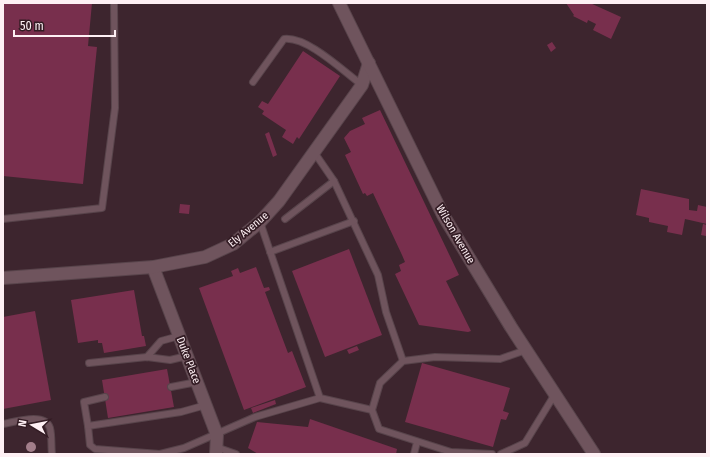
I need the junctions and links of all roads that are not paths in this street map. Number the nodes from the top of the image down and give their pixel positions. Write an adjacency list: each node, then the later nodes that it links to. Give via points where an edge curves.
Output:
1 (114, 3): 8 (lane, via 115,108 102,208)
2 (339, 3): 3 (street, Wilson Avenue)
3 (369, 63): 5 (street, Ely Avenue); 16 (street, Wilson Avenue, via 443,214)
4 (254, 82): 5 (lane, via 284,39 292,38 304,43)
5 (362, 85): 6 (street, Ely Avenue)
6 (314, 152): 7 (lane); 11 (street, Ely Avenue, via 279,201)
7 (334, 181): 9 (lane); 10 (lane)
8 (3, 219)
9 (285, 219)
10 (354, 221): 12 (lane); 19 (lane, via 378,275 386,312)
11 (260, 222): 12 (lane); 13 (street, Ely Avenue, via 233,244 205,257)
12 (270, 252): 25 (lane)
13 (153, 267): 14 (street, Ely Avenue); 15 (street, Duke Place)
14 (3, 278)
15 (179, 336): 17 (street, Duke Place); 18 (lane, via 162,340)
16 (526, 350): 19 (lane, via 500,359 435,357); 23 (street, Wilson Avenue)
17 (187, 356): 18 (lane, via 170,360); 21 (street, Duke Place)
18 (147, 357): 20 (lane)
19 (403, 361): 27 (lane, via 380,383)
20 (89, 363)
21 (197, 382): 22 (lane); 26 (street, Duke Place)
22 (171, 387)
23 (555, 394): 37 (lane, via 525,443); 38 (street, Wilson Avenue)
24 (105, 398): 29 (lane, via 84,402)
25 (320, 398): 27 (lane); 30 (lane, via 255,417)
26 (206, 405): 29 (lane, via 181,412); 30 (street, Duke Place)
27 (372, 410): 31 (lane, via 379,428)
28 (3, 424): 33 (lane, via 38,419 46,422 50,428)
29 (88, 426): 30 (lane, via 90,445 95,449 160,454)
30 (217, 435): 32 (street, Duke Place)
31 (417, 442): 35 (lane); 36 (lane, via 451,452)
32 (216, 451): 34 (lane)
33 (52, 454)
34 (236, 454)
35 (414, 454)
36 (492, 454)
37 (501, 454)
38 (594, 454)

